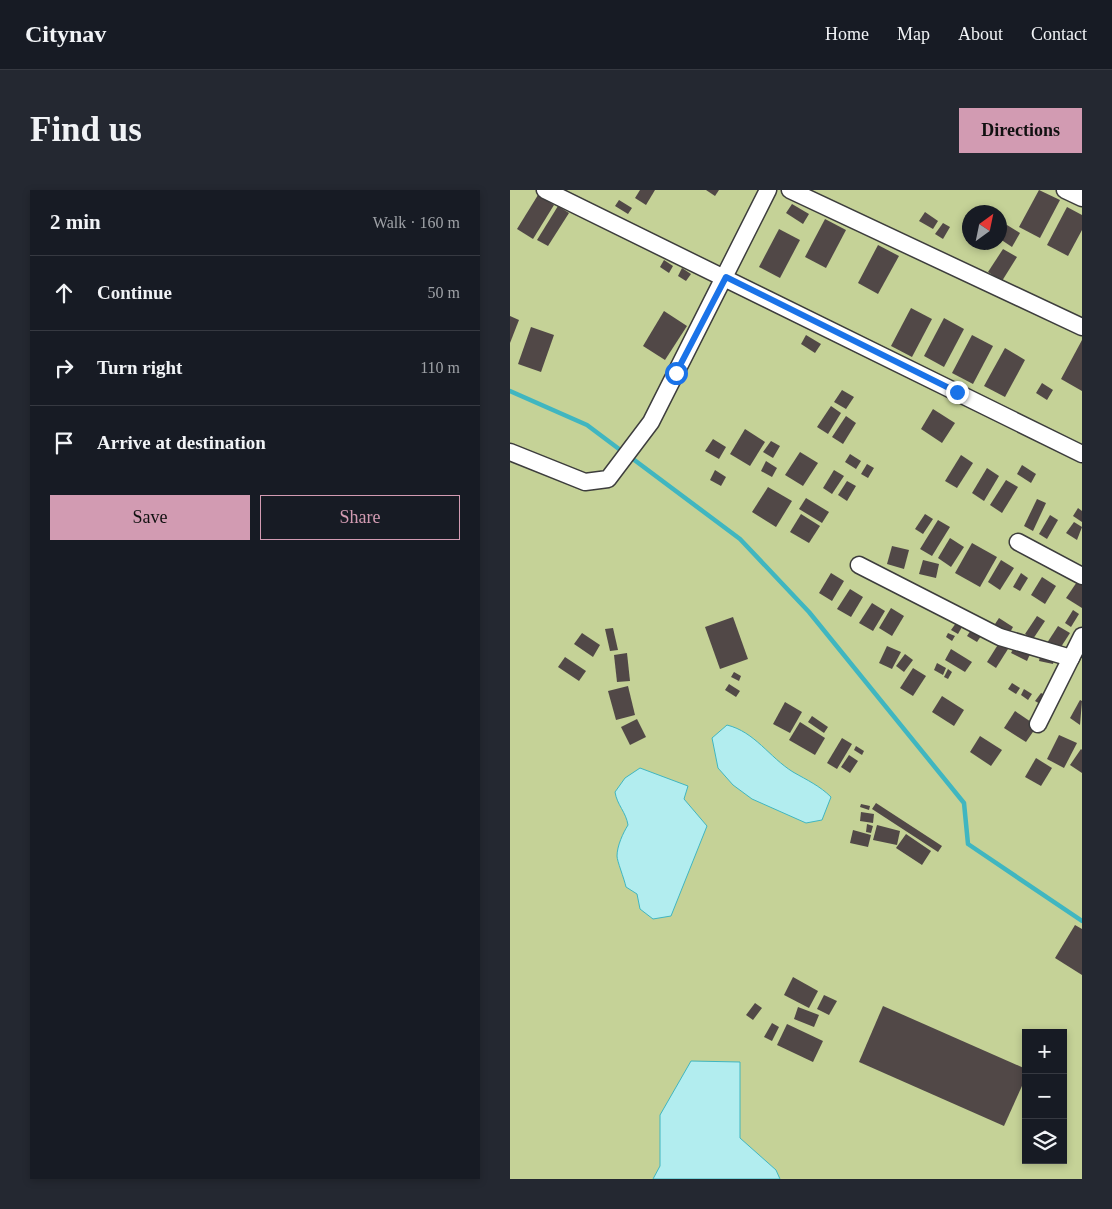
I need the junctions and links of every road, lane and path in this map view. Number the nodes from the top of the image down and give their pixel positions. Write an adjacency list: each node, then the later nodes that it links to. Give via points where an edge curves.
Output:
1 (545, 190): 6 (street)
2 (768, 190): 6 (street)
3 (790, 190): 7 (street)
4 (1065, 190): 5 (street)
5 (1082, 198)
6 (726, 277): 8 (street, via 651,422 608,479 584,482); 9 (street)
7 (1082, 327)
8 (510, 452)
9 (1082, 454)
10 (1018, 542): 12 (street)
11 (859, 564): 14 (street, via 1000,637)
12 (1082, 576)
13 (1082, 636): 14 (street)
14 (1071, 658): 15 (street)
15 (1038, 724)

